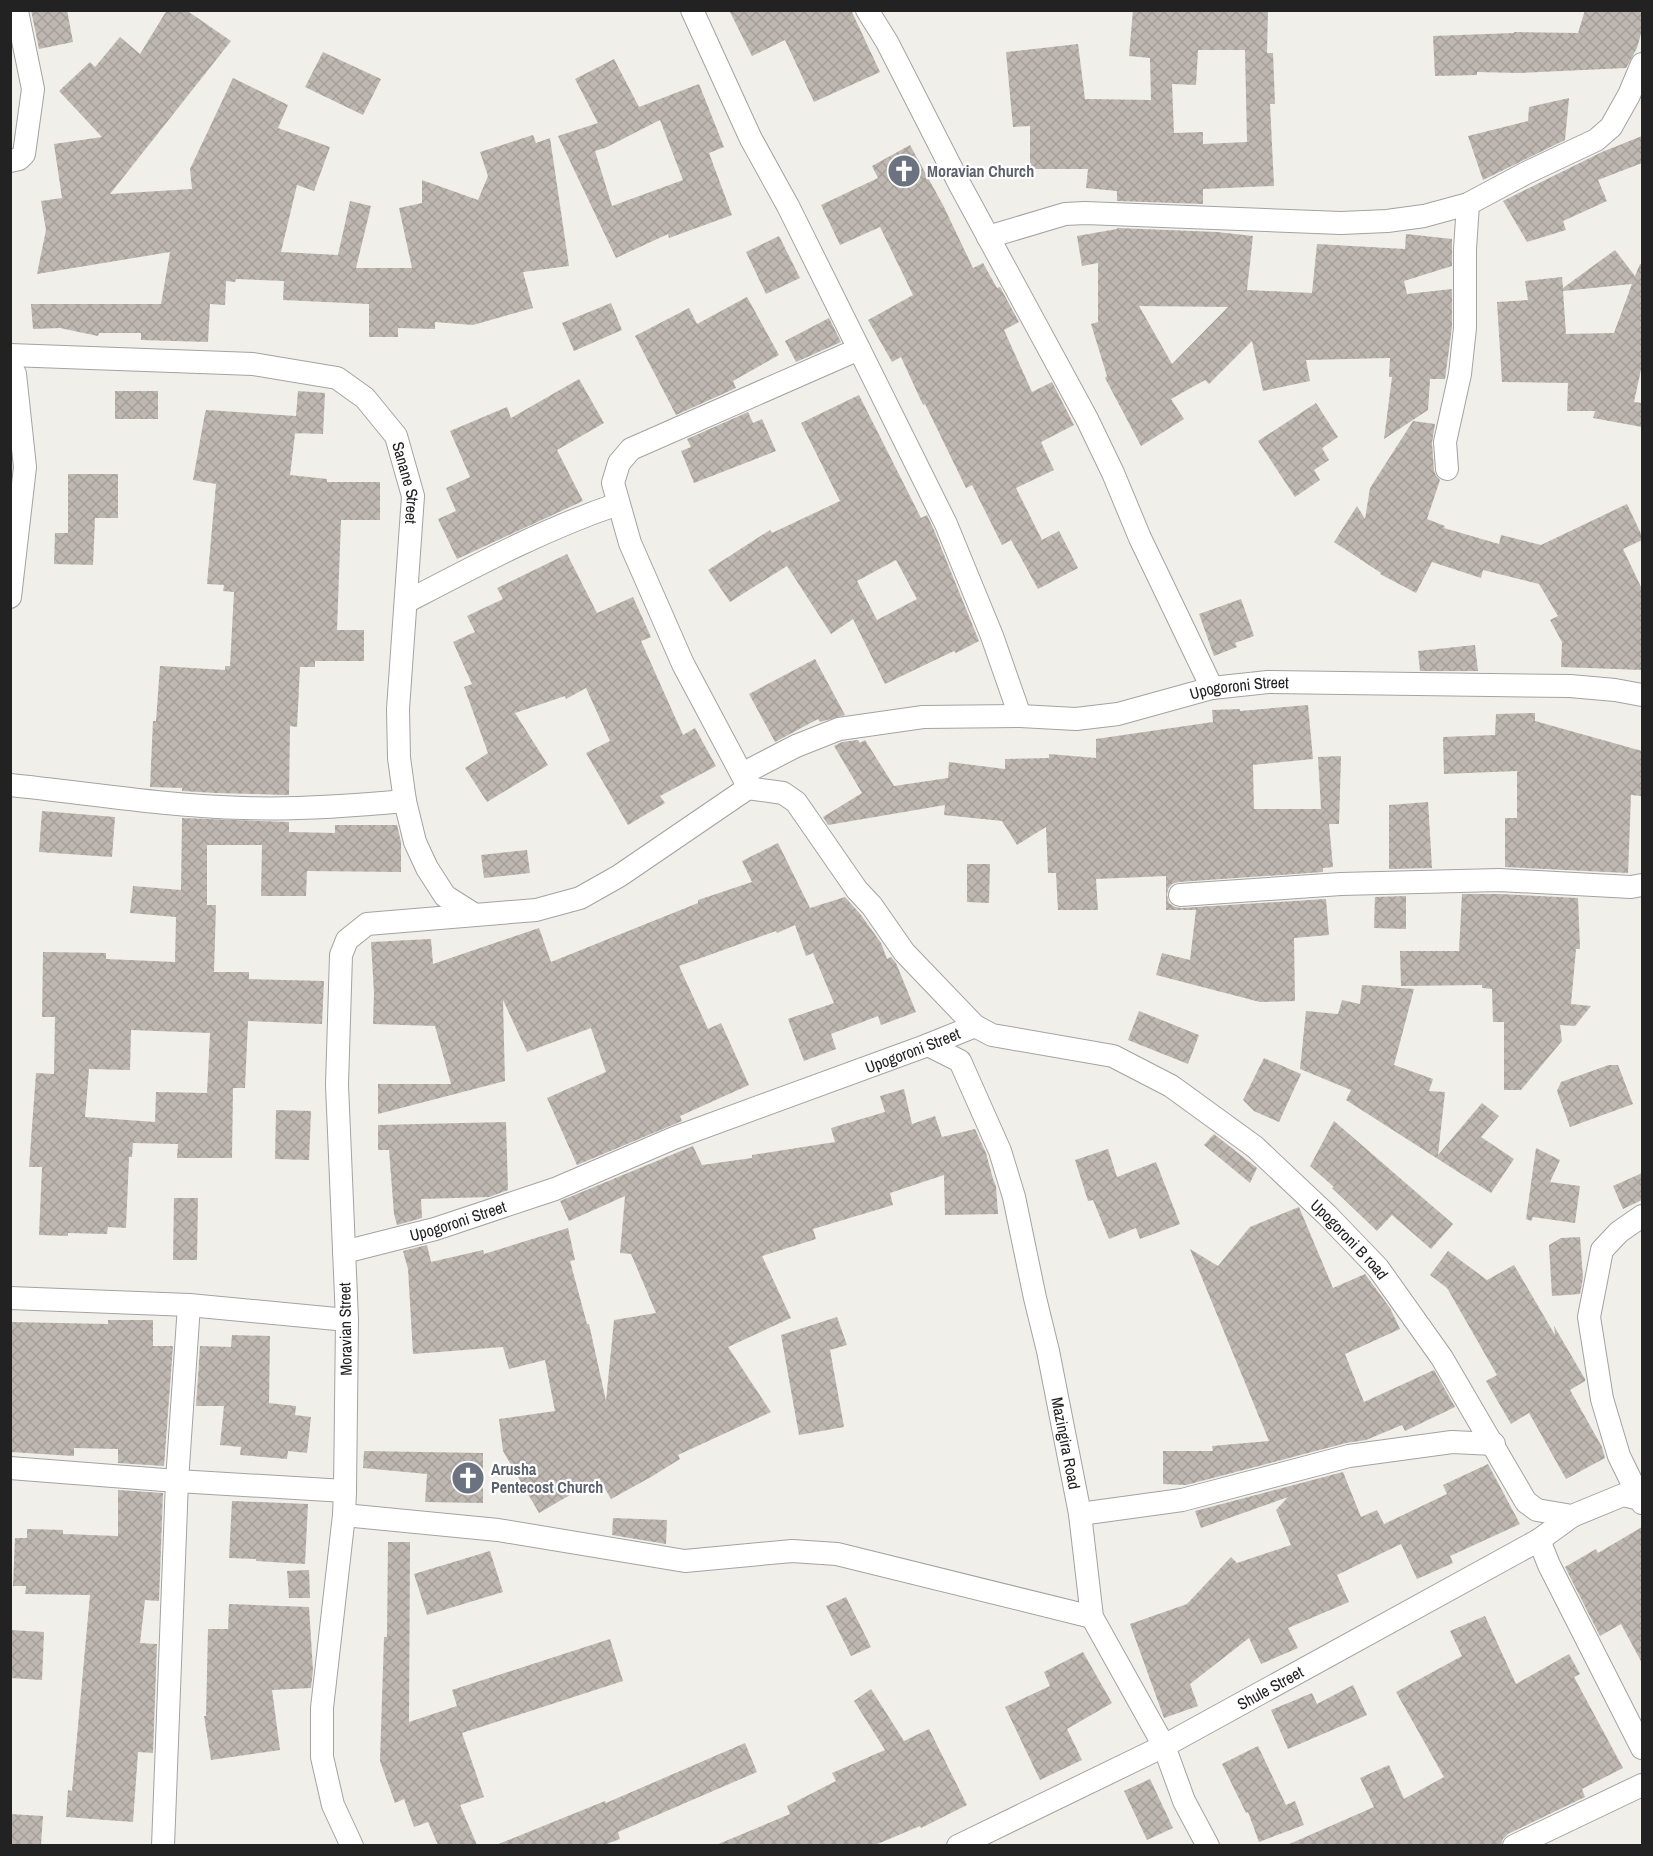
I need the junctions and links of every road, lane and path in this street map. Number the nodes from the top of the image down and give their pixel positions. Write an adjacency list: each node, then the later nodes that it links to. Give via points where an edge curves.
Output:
1 (692, 10): 8 (street, via 751,139)
2 (867, 10): 7 (street)
3 (17, 11): 5 (street, via 33,89 24,154)
4 (1642, 64): 6 (street, via 1611,127 1596,141)
5 (10, 161)
6 (1468, 204): 7 (street, via 1424,216 1341,223 1075,214); 11 (street, via 1465,328 1460,374 1445,442)
7 (988, 237): 16 (street, via 1087,418)
8 (859, 349): 12 (street, via 631,449 619,463 613,483); 18 (street, via 946,524)
9 (10, 355): 15 (street, Sanane Street, via 253,364 337,378 365,398 396,436 412,496)
10 (10, 364): 13 (street, via 15,374 25,467)
11 (1447, 469)
12 (618, 504): 15 (street, via 531,538); 19 (street, via 630,543 683,664)
13 (13, 547): 14 (street)
14 (10, 597)
15 (405, 603): 21 (street, Sanane Street, via 398,709)
16 (1212, 688): 17 (street, Upogoroni Street, via 1268,682 1570,686); 18 (street, Upogoroni Street, via 1118,714 1076,719)
17 (1642, 695)
18 (1020, 716): 19 (street, Upogoroni Street, via 923,717 839,729 796,746)
19 (745, 781): 24 (street, Upogoroni Street, via 695,823 580,898 536,910); 25 (street, Upogoroni Street, via 783,793 796,802 904,952)
20 (10, 785): 21 (street, via 245,808)
21 (405, 801): 24 (street, Sanane Street, via 415,842 427,868 445,896)
22 (1642, 885): 23 (street, via 1499,880 1341,884)
23 (1180, 895)
24 (475, 915): 28 (street, Moravian Street, via 367,924 347,940 341,955 337,1085)
25 (975, 1026): 26 (street, Upogoroni Street); 32 (street, Upogoroni B road, via 992,1035 1113,1056 1171,1086 1255,1147 1378,1268 1442,1358)
26 (928, 1045): 28 (street, Upogoroni Street, via 674,1138 555,1189 435,1229); 37 (street, Mazingira Road, via 960,1061 1000,1151 1014,1197)
27 (1642, 1216): 36 (street, via 1602,1250 1589,1317 1602,1398 1619,1456)
28 (344, 1252): 31 (street, Moravian Street)
29 (10, 1298): 30 (street)
30 (189, 1305): 31 (street); 34 (street)
31 (347, 1320): 35 (street, Moravian Street)
32 (1494, 1444): 37 (street, via 1452,1442 1349,1456 1182,1500); 39 (street, Upogoroni B road, via 1526,1503 1537,1510)
33 (10, 1468): 34 (street)
34 (177, 1481): 35 (street); 45 (street)
35 (345, 1491): 38 (street, Moravian Street)
36 (1642, 1500): 39 (street, via 1623,1496)
37 (1080, 1514): 41 (street, Mazingira Road)
38 (344, 1515): 41 (street, via 498,1530 685,1561 792,1551 837,1554); 46 (street, Moravian Street, via 322,1708 322,1758 333,1804)
39 (1572, 1516): 40 (street, Shule Street)
40 (1539, 1540): 42 (street, Shule Street); 43 (street)
41 (1092, 1617): 42 (street, Mazingira Road)
42 (1164, 1746): 47 (street, Shule Street); 48 (street, Mazingira Road, via 1184,1801)
43 (1642, 1748)
44 (1642, 1785): 49 (street)
45 (163, 1845)
46 (352, 1845)
47 (958, 1845)
48 (1208, 1845)
49 (1514, 1845)

